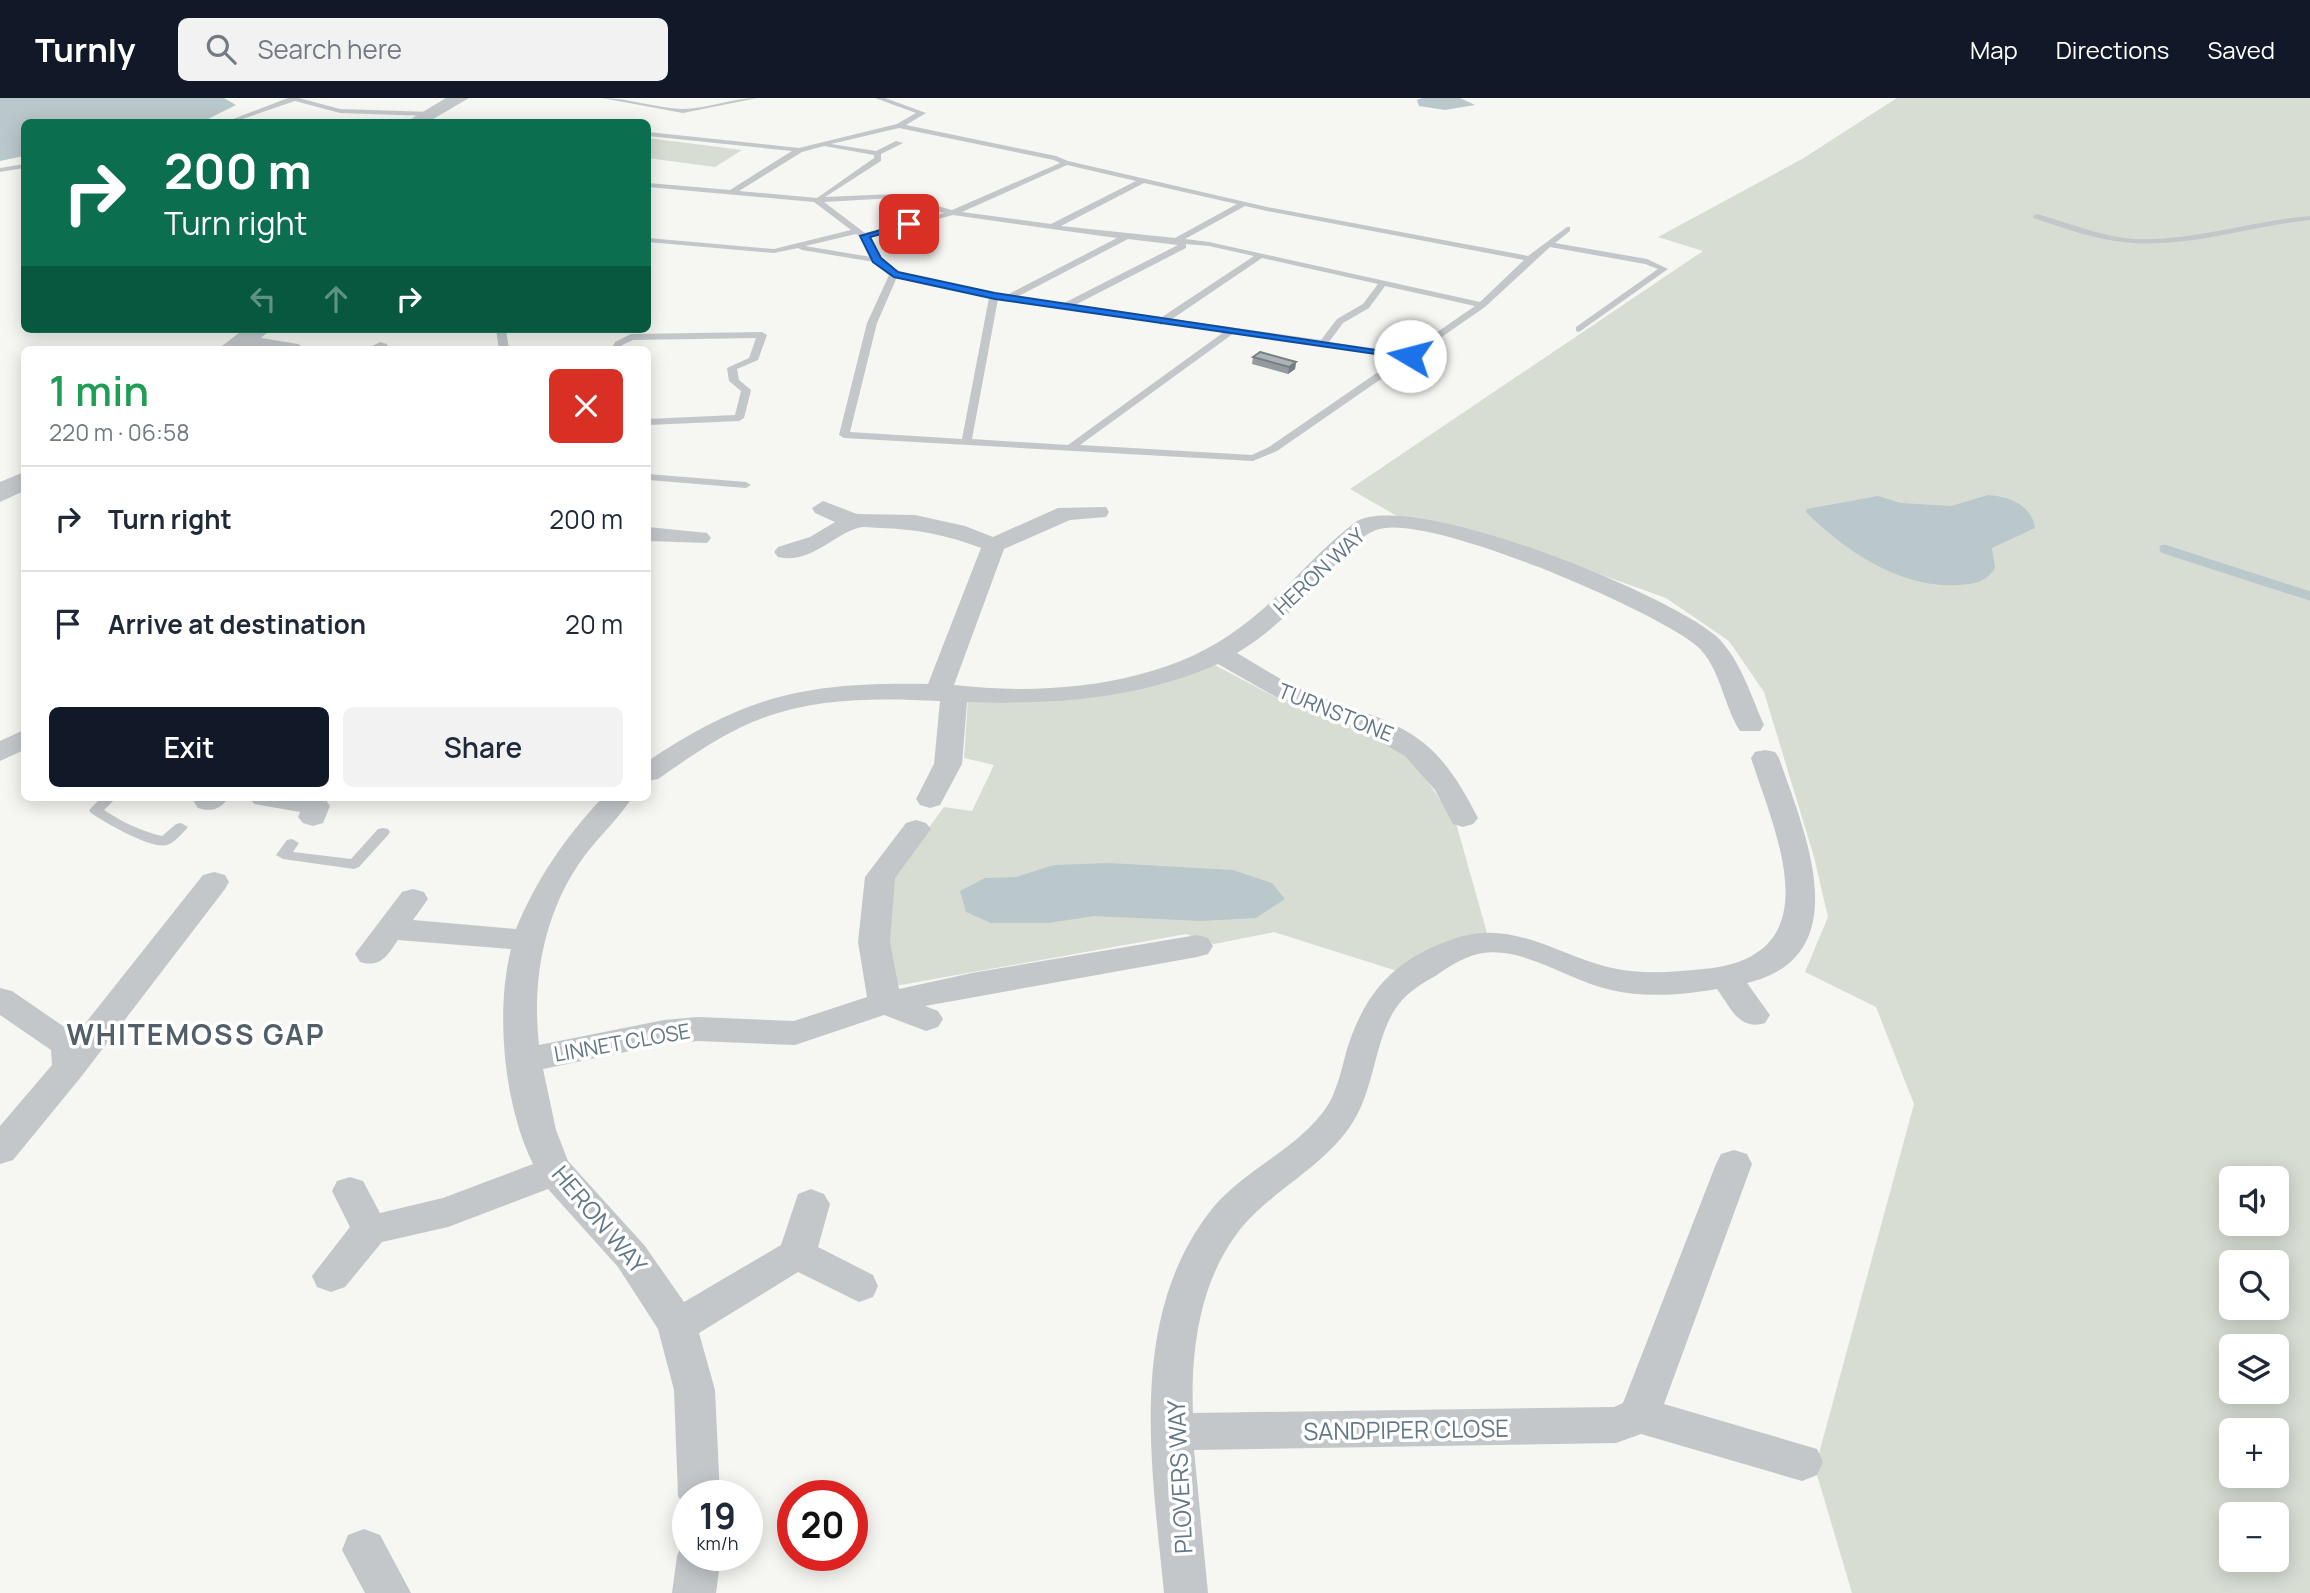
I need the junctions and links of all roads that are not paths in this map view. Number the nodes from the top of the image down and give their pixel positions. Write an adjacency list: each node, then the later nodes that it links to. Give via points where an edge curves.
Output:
1 (460, 98): 7 (street)
2 (606, 98): 6 (lane, via 683,111)
3 (754, 98): 6 (lane)
4 (878, 98): 9 (lane, via 922,113)
5 (292, 99): 7 (lane, via 340,111); 8 (lane)
6 (732, 100)
7 (422, 118)
8 (237, 119)
9 (898, 126): 12 (lane); 15 (lane)
10 (651, 134): 13 (lane)
11 (899, 142): 14 (lane)
12 (816, 145): 13 (lane); 14 (lane)
13 (799, 150): 20 (lane)
14 (877, 153): 21 (lane, via 878,159)
15 (1066, 163): 18 (lane); 23 (lane)
16 (21, 166): 17 (lane)
17 (0, 170)
18 (1145, 180): 22 (lane); 28 (lane)
19 (651, 185): 20 (lane)
20 (732, 192): 21 (lane)
21 (816, 200): 23 (lane, via 894,196); 30 (lane)
22 (1243, 204): 33 (lane); 37 (lane)
23 (953, 213): 28 (lane); 30 (lane)
24 (2037, 216): 27 (lane, via 2104,237 2135,241)
25 (2310, 218): 27 (lane)
26 (2236, 219): 27 (lane)
27 (2270, 223)
28 (1052, 227): 31 (lane)
29 (1567, 229): 34 (lane)
30 (861, 233): 35 (lane); 38 (lane)
31 (1126, 236): 33 (lane); 42 (lane)
32 (651, 240): 35 (lane, via 774,251)
33 (1178, 240): 36 (lane); 44 (lane, via 1183,246)
34 (1549, 244): 37 (lane); 46 (lane, via 1664,269)
35 (793, 247): 38 (lane)
36 (1260, 256): 40 (lane); 45 (lane)
37 (1530, 259): 43 (lane)
38 (877, 260): 39 (lane)
39 (894, 274): 41 (lane); 54 (lane, via 872,323 844,435)
40 (1383, 283): 43 (lane); 49 (lane, via 1366,306 1340,321)
41 (995, 296): 42 (lane); 54 (lane)
42 (1008, 298): 44 (lane)
43 (1482, 305): 52 (lane)
44 (1064, 307): 45 (lane)
45 (1161, 321): 47 (lane)
46 (1579, 329)
47 (1230, 331): 49 (lane); 55 (lane)
48 (244, 340): 50 (street)
49 (1323, 344): 52 (lane)
50 (276, 346)
51 (617, 346): 53 (lane, via 641,336 762,335 753,360 732,368 734,381 746,390 738,418)
52 (1410, 356): 55 (lane, via 1253,458)
53 (651, 422)
54 (966, 442): 55 (lane)
55 (1070, 448)
56 (651, 477): 58 (lane)
57 (21, 482): 59 (street)
58 (746, 485)
59 (0, 494)
60 (822, 508): 62 (street)
61 (1098, 512): 65 (street, via 1067,504)
62 (853, 521): 65 (street, via 915,523 957,531); 66 (street)
63 (651, 534): 64 (street)
64 (699, 538)
65 (994, 545): 68 (street)
66 (786, 552)
67 (1219, 653): 68 (street, HERON WAY, via 1111,687 1025,696); 69 (street, HERON WAY, via 1270,617 1363,528 1384,519 1410,522 1553,566 1686,626 1719,656); 79 (street, TURNSTONE, via 1273,686 1405,740 1451,791)
68 (946, 693): 73 (street, HERON WAY, via 842,694 762,710 704,736); 74 (street, via 948,764)
69 (1750, 725)
70 (21, 740): 71 (street)
71 (0, 753)
72 (1765, 758): 90 (street, PLOVERS WAY, via 1797,858 1800,920 1792,942 1778,958 1752,972)
73 (651, 771)
74 (930, 799)
75 (106, 801): 80 (lane, via 96,810 140,836 165,841)
76 (282, 801): 78 (street, via 316,807)
77 (615, 801): 87 (street, HERON WAY, via 569,851)
78 (313, 817)
79 (1463, 818)
80 (181, 827)
81 (916, 829): 92 (street, via 880,877 874,942)
82 (383, 832): 83 (lane, via 355,864 283,855)
83 (292, 843)
84 (214, 882): 96 (street)
85 (413, 899): 86 (street)
86 (390, 929): 87 (street); 89 (street)
87 (527, 940): 95 (street, HERON WAY, via 518,1006)
88 (1196, 946): 92 (street, LINNET CLOSE)
89 (371, 954)
90 (1726, 978): 93 (street); 108 (street, PLOVERS WAY, via 1628,982 1494,941 1452,953 1392,991 1378,1008 1342,1111 1324,1136 1244,1199 1203,1252 1188,1289 1177,1343)
91 (0, 999): 96 (street, via 67,1045)
92 (885, 1003): 94 (street); 95 (street, LINNET CLOSE, via 795,1033 698,1028)
93 (1753, 1015)
94 (926, 1019)
95 (523, 1060): 99 (street, HERON WAY, via 536,1126)
96 (69, 1068): 97 (street)
97 (0, 1150)
98 (1734, 1164): 107 (street)
99 (555, 1171): 102 (street, via 448,1212); 106 (street, HERON WAY, via 633,1258)
100 (350, 1191): 102 (street)
101 (811, 1203): 103 (street)
102 (370, 1230): 104 (street)
103 (797, 1254): 105 (street); 106 (street)
104 (331, 1276)
105 (859, 1286)
106 (677, 1326): 110 (street, HERON WAY, via 686,1347 697,1420)
107 (1639, 1415): 108 (street, SANDPIPER CLOSE, via 1616,1425); 109 (street)
108 (1171, 1433): 115 (street, PLOVERS WAY)
109 (1802, 1462)
110 (699, 1480)
111 (364, 1550): 113 (street)
112 (697, 1571): 114 (street)
113 (389, 1593)
114 (694, 1593)
115 (1186, 1593)

